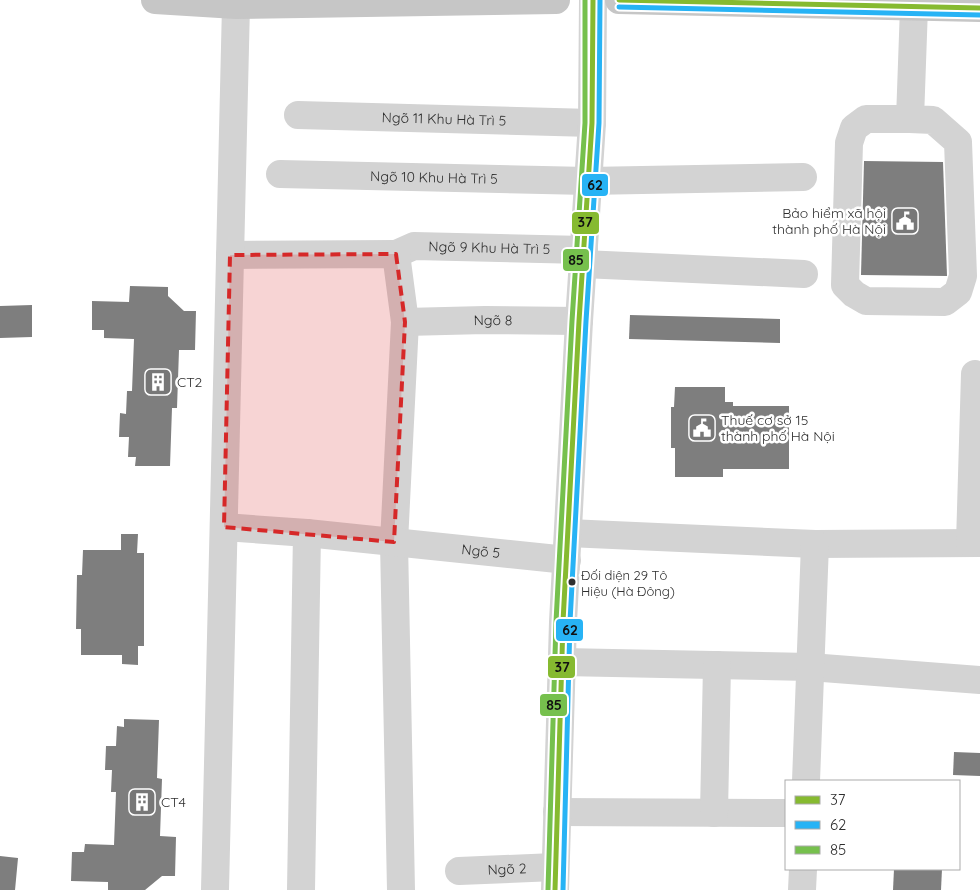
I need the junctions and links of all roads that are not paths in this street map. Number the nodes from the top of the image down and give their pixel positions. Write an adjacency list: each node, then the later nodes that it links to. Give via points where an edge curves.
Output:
1 (155, 0): 6 (main road)
2 (514, 0): 3 (main road); 6 (main road)
3 (556, 0)
4 (593, 0): 11 (street)
5 (619, 0): 7 (main road)
6 (236, 6): 16 (street)
7 (914, 7): 8 (main road); 10 (street)
8 (980, 8)
9 (298, 115): 11 (street, Ngõ 11 Khu Hà Trì 5)
10 (910, 119): 10 (street, via 866,118 854,128 849,143 845,285 866,301 945,302 958,292 963,276 958,142 932,120)
11 (592, 123): 14 (street)
12 (280, 174): 14 (street, Ngõ 10 Khu Hà Trì 5)
13 (803, 177): 14 (street, Ngõ 10 Khu Hà Trì 5)
14 (588, 181): 17 (street)
15 (396, 254): 16 (street, Ngõ 9 Khu Hà Trì 5); 17 (street, Ngõ 9 Khu Hà Trì 5, via 414,246); 20 (street)
16 (230, 255): 22 (street)
17 (584, 257): 18 (street, Ngõ 9 Khu Hà Trì 5); 19 (street)
18 (804, 274)
19 (579, 321): 20 (street, Ngõ 8); 27 (street)
20 (405, 322): 24 (street)
21 (975, 374): 25 (street)
22 (224, 527): 23 (street, Ngõ 5); 39 (street)
23 (307, 533): 24 (street, Ngõ 5); 40 (street)
24 (394, 542): 27 (street, Ngõ 5); 41 (street)
25 (975, 543): 26 (street, Ngõ 5)
26 (815, 544): 27 (street, Ngõ 5); 30 (street)
27 (568, 546): 28 (street)
28 (562, 662): 29 (street); 33 (street)
29 (717, 665): 30 (street); 34 (street)
30 (810, 667): 31 (street); 32 (street)
31 (980, 680)
32 (806, 780)
33 (557, 812): 34 (street); 38 (street)
34 (714, 813): 35 (street)
35 (785, 813)
36 (803, 870): 42 (street)
37 (459, 871): 38 (street, Ngõ 2)
38 (555, 879)
39 (215, 890)
40 (301, 890)
41 (401, 890)
42 (802, 890)

